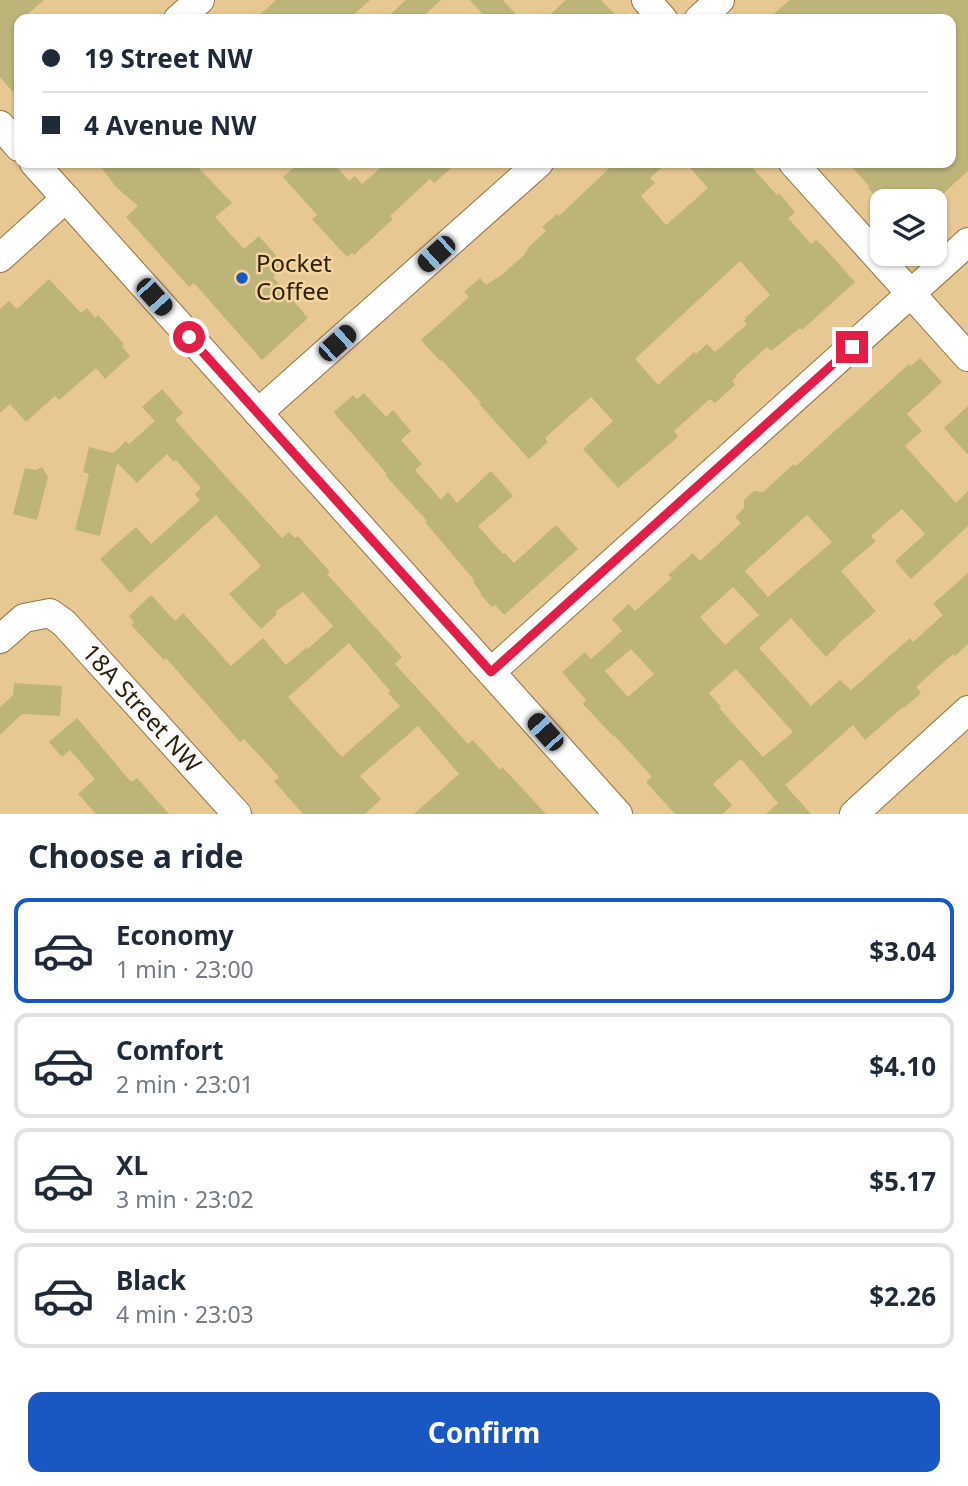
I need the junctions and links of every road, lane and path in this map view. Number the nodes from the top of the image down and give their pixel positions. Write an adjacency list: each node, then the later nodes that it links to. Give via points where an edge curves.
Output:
1 (200, 0): 4 (street)
2 (646, 0): 5 (street)
3 (720, 0): 6 (street)
4 (184, 14)
5 (659, 14)
6 (705, 14)
7 (0, 125): 8 (street)
8 (14, 140)
9 (39, 168): 12 (street)
10 (533, 168): 17 (street)
11 (798, 168): 15 (street)
12 (66, 198): 14 (street); 17 (street)
13 (968, 242): 15 (street)
14 (0, 258)
15 (911, 293): 16 (street); 19 (street)
16 (968, 357)
17 (258, 413): 19 (street)
18 (0, 639): 21 (street, 18A Street NW, via 24,618 50,613 64,623)
19 (491, 672): 22 (street)
20 (968, 710): 23 (street)
21 (237, 814)
22 (618, 814)
23 (854, 814)

